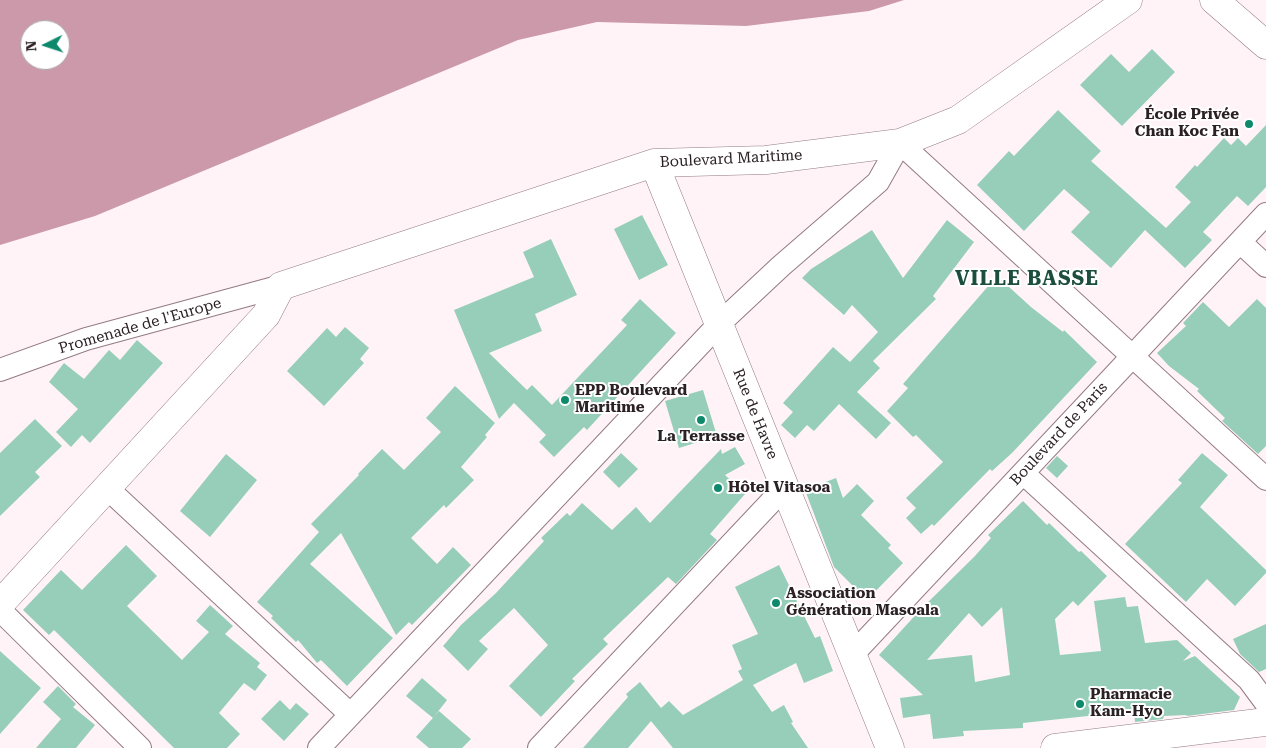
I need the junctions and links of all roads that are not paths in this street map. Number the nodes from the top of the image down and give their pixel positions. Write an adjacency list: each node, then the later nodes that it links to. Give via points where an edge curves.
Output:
1 (1128, 0): 4 (street, Boulevard Maritime, via 958,120)
2 (1214, 0): 3 (street)
3 (1266, 45)
4 (900, 143): 5 (street, Boulevard Maritime, via 766,160); 10 (street, via 878,182); 11 (street)
5 (654, 163): 9 (street, Boulevard Maritime); 10 (street, Rue de Havre)
6 (1266, 214): 7 (street, Boulevard de Paris)
7 (1240, 242): 8 (street); 11 (street, Boulevard de Paris)
8 (1266, 266)
9 (281, 286): 12 (street, Promenade de l'Europe, via 86,339); 16 (street, via 266,315)
10 (719, 324): 15 (street, Rue de Havre); 21 (street)
11 (1132, 356): 13 (street, Boulevard de Paris); 14 (street)
12 (0, 370)
13 (1023, 473): 19 (street, Boulevard de Paris); 20 (street, via 1249,680)
14 (1266, 479)
15 (785, 487): 19 (street, Rue de Havre); 25 (street)
16 (107, 488): 17 (street); 21 (street)
17 (0, 604)
18 (0, 610): 23 (street)
19 (853, 654): 26 (street, Rue de Havre)
20 (1266, 703)
21 (350, 714): 24 (street)
22 (1266, 722): 27 (street)
23 (140, 748)
24 (318, 748)
25 (539, 748)
26 (890, 748)
27 (1056, 748)

